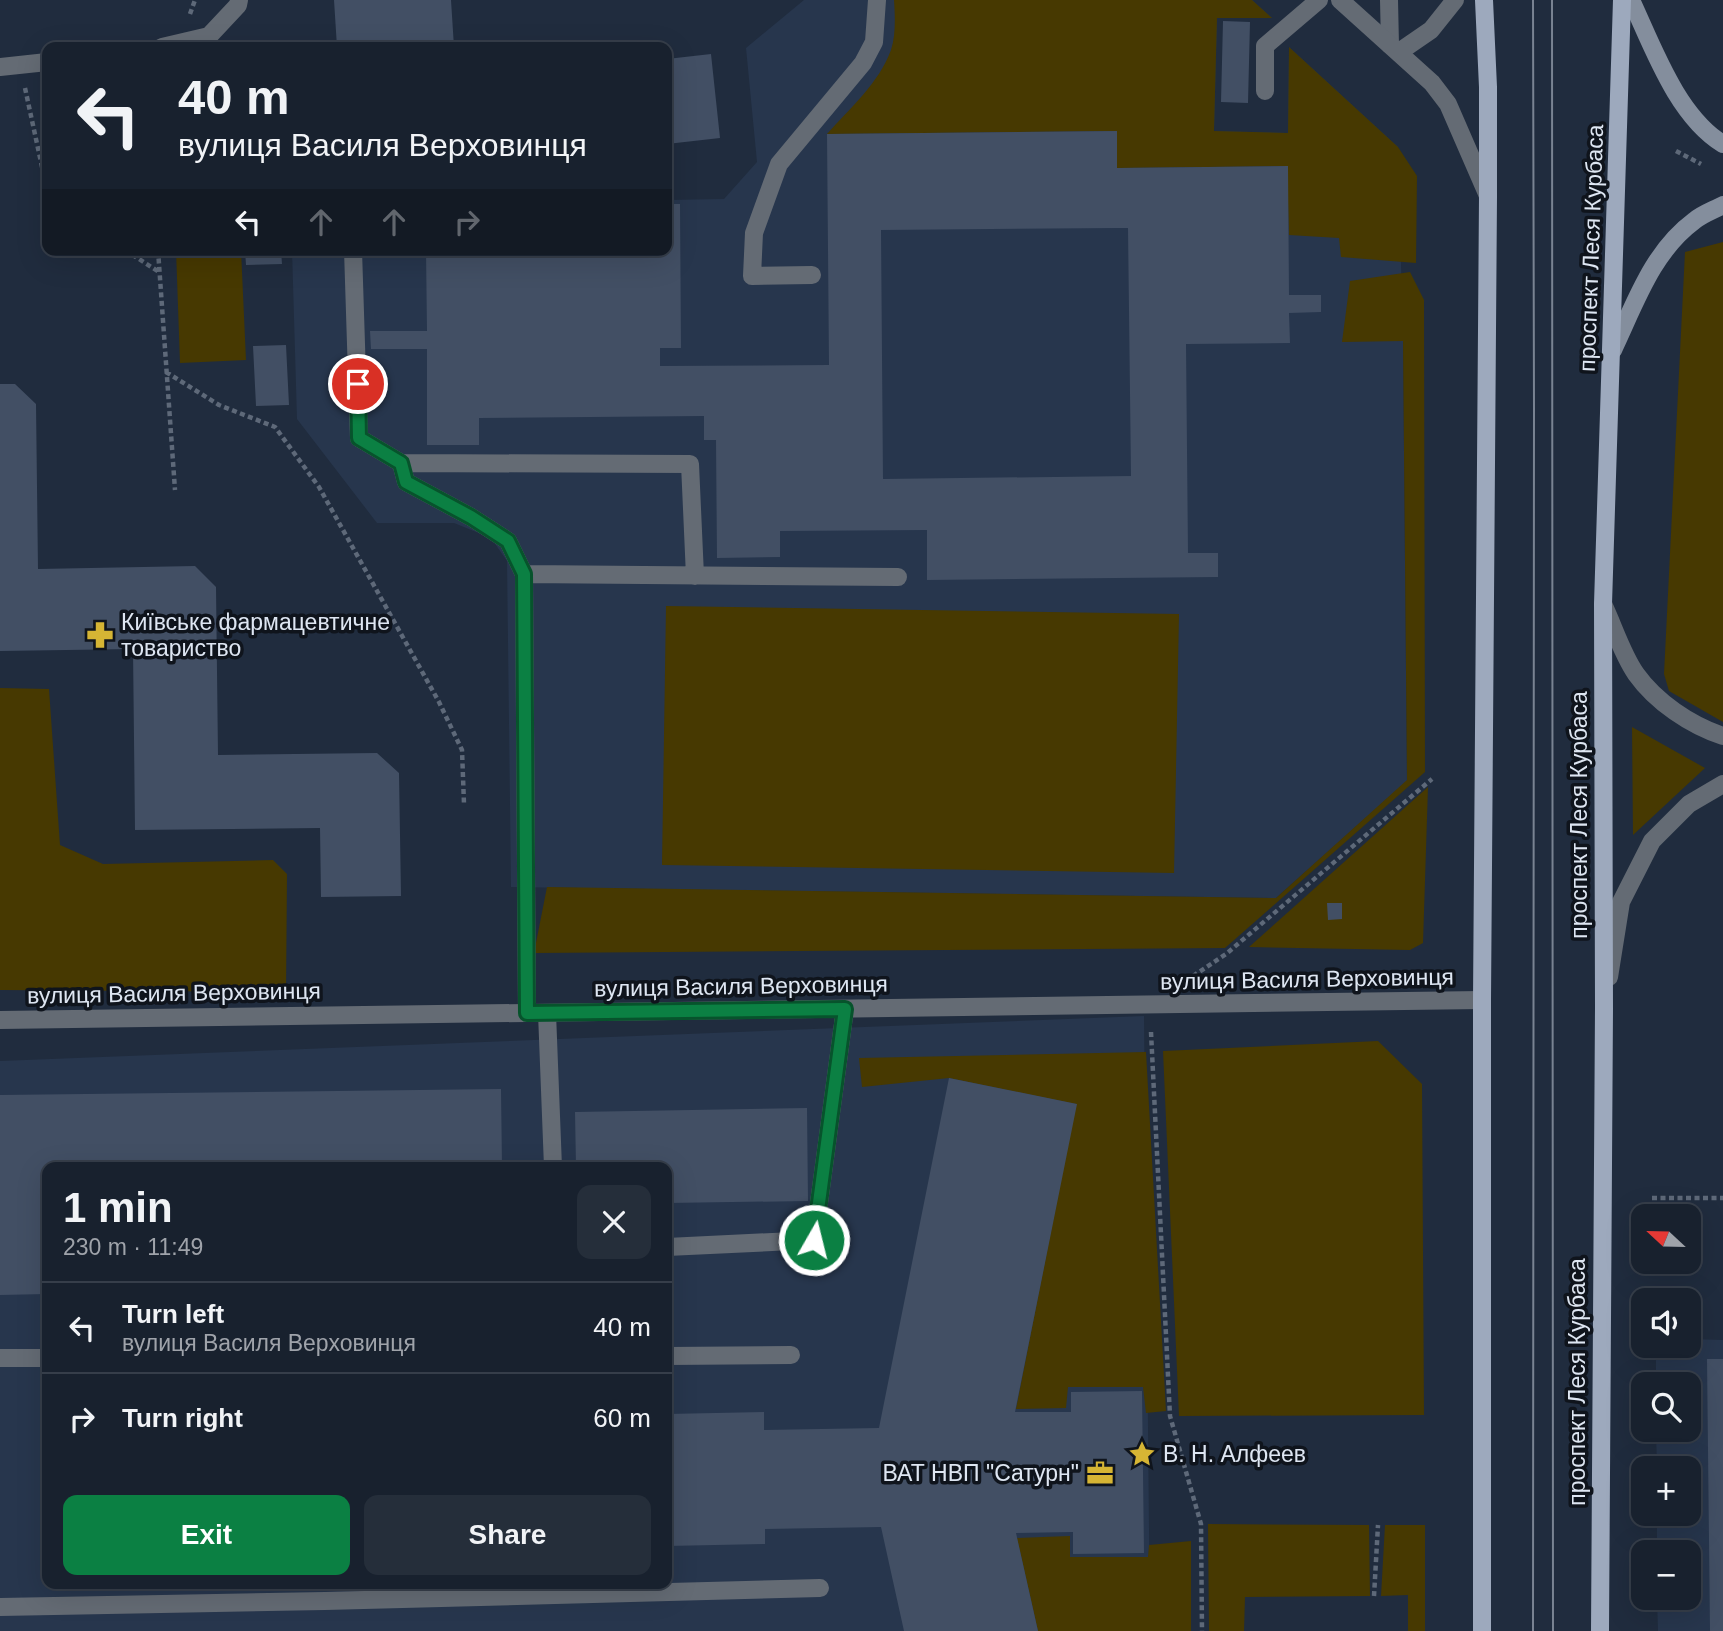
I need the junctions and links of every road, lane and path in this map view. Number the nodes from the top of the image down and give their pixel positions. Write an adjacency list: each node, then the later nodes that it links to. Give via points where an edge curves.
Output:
1 (239, 0): 10 (street, via 209,36)
2 (877, 0): 24 (street, via 873,42 863,63 779,164 754,233 752,276)
3 (1319, 0): 15 (street, via 1265,46)
4 (1340, 0): 11 (street)
5 (1390, 0): 11 (street)
6 (1455, 0): 11 (street, via 1431,30)
7 (1484, 0): 18 (main road)
8 (1622, 0): 25 (main road, проспект Леся Курбаса)
9 (1631, 0): 16 (main road, via 1687,109)
10 (183, 42)
11 (1394, 49): 18 (street, via 1448,104)
12 (42, 63): 13 (street)
13 (20, 65): 14 (street); 17 (path)
14 (0, 67)
15 (1265, 91)
16 (1723, 144)
17 (42, 167)
18 (1488, 196): 37 (main road)
19 (1723, 205): 25 (main road, via 1695,220 1654,264)
20 (135, 256): 23 (path)
21 (159, 256): 23 (path)
22 (353, 256): 27 (street, via 359,438)
23 (160, 272): 26 (path)
24 (812, 275)
25 (1613, 350): 32 (main road, проспект Леся Курбаса)
26 (166, 372): 28 (path); 36 (path, via 219,405 275,427 319,487 462,750)
27 (401, 463): 29 (street, via 406,482 508,541); 30 (street, via 690,464)
28 (175, 490)
29 (524, 574): 30 (street); 41 (street)
30 (695, 576): 31 (street)
31 (898, 576)
32 (1603, 604): 33 (street, via 1634,672 1652,693 1675,712); 39 (main road, проспект Леся Курбаса)
33 (1723, 736)
34 (1432, 779): 38 (path, via 1226,954)
35 (1723, 784): 39 (street, via 1689,804 1652,841 1621,902)
36 (464, 804)
37 (1482, 1000): 38 (street, вулиця Василя Верховинця); 57 (main road)
38 (1149, 1006): 40 (street, вулиця Василя Верховинця); 56 (path, via 1170,1416 1201,1524)
39 (1604, 1008): 58 (main road, проспект Леся Курбаса)
40 (845, 1009): 42 (street, вулиця Василя Верховинця); 47 (street, via 814,1240)
41 (527, 1013): 42 (street, вулиця Василя Верховинця); 43 (street, вулиця Василя Верховинця)
42 (547, 1013): 44 (street)
43 (0, 1020)
44 (553, 1162)
45 (1652, 1198): 46 (path)
46 (1723, 1199)
47 (672, 1247)
48 (791, 1355): 49 (street)
49 (672, 1356)
50 (0, 1358): 51 (street)
51 (42, 1358)
52 (1378, 1525): 54 (path)
53 (820, 1588): 55 (street)
54 (1374, 1595)
55 (0, 1607)
56 (1202, 1631)
57 (1482, 1631)
58 (1600, 1631)

